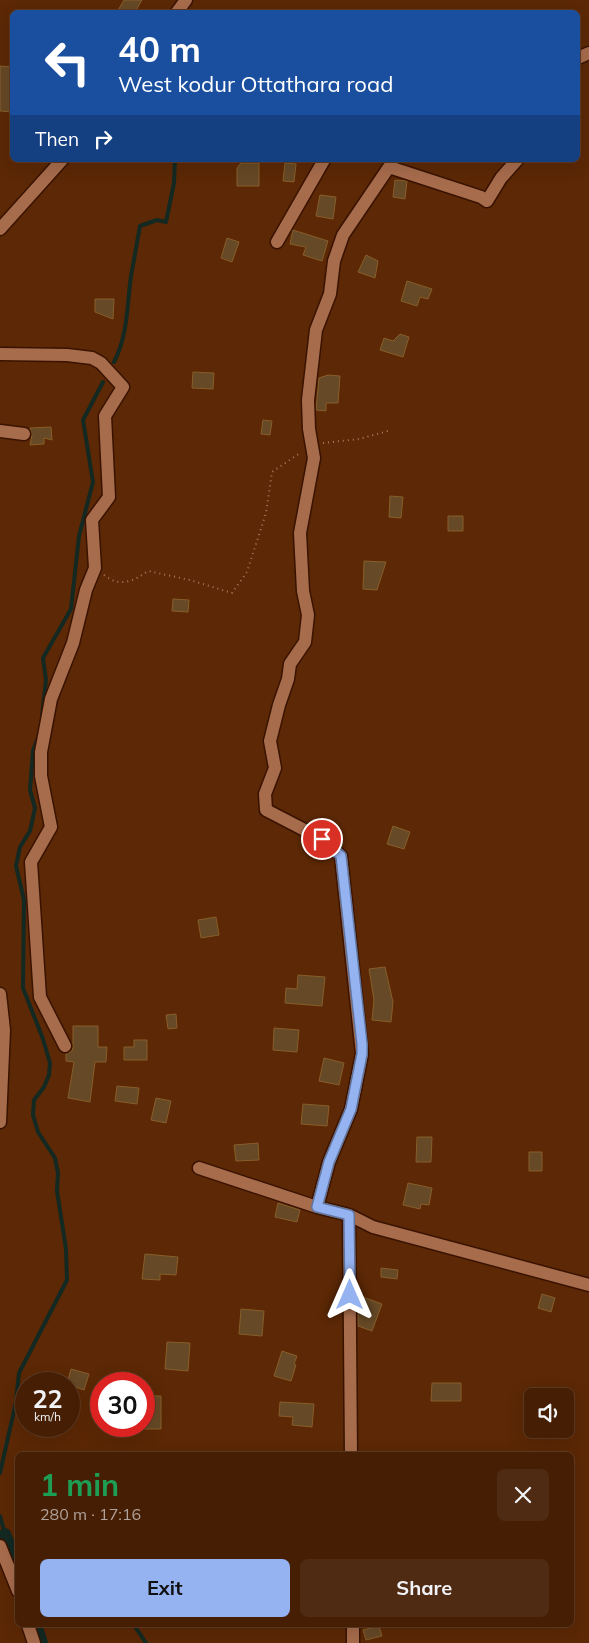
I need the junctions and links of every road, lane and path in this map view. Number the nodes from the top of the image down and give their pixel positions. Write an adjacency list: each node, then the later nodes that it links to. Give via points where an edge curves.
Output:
1 (60, 162): 5 (street)
2 (323, 162): 6 (street)
3 (515, 162): 4 (street, via 487,201)
4 (384, 164): 11 (street, via 343,235 334,261 330,294 316,330 308,400)
5 (0, 229)
6 (276, 242)
7 (0, 354): 12 (street, via 92,358 123,387 105,416 109,497 92,520)
8 (388, 430): 11 (path, via 359,439)
9 (0, 431): 10 (street)
10 (24, 434)
11 (312, 445): 12 (path, via 272,472 266,514 247,572 232,593 148,571 133,582 112,582); 17 (street, via 314,458 300,533 308,614 306,642 290,664 270,741 275,768 265,794 266,810 322,839 341,856 362,1054 351,1109 329,1162)
12 (95, 568): 14 (street, via 86,590 73,644 50,698 41,752 41,776 51,827 31,862 40,997)
13 (0, 994): 15 (street, via 4,1030)
14 (65, 1046)
15 (0, 1122)
16 (199, 1168): 17 (street)
17 (317, 1207): 18 (street)
18 (349, 1215): 19 (street, via 373,1227); 20 (street)
19 (589, 1285)
20 (351, 1452)
21 (0, 1546): 22 (street)
22 (15, 1584)
23 (29, 1627): 25 (street)
24 (353, 1627): 26 (street)
25 (34, 1643)
26 (353, 1643)

